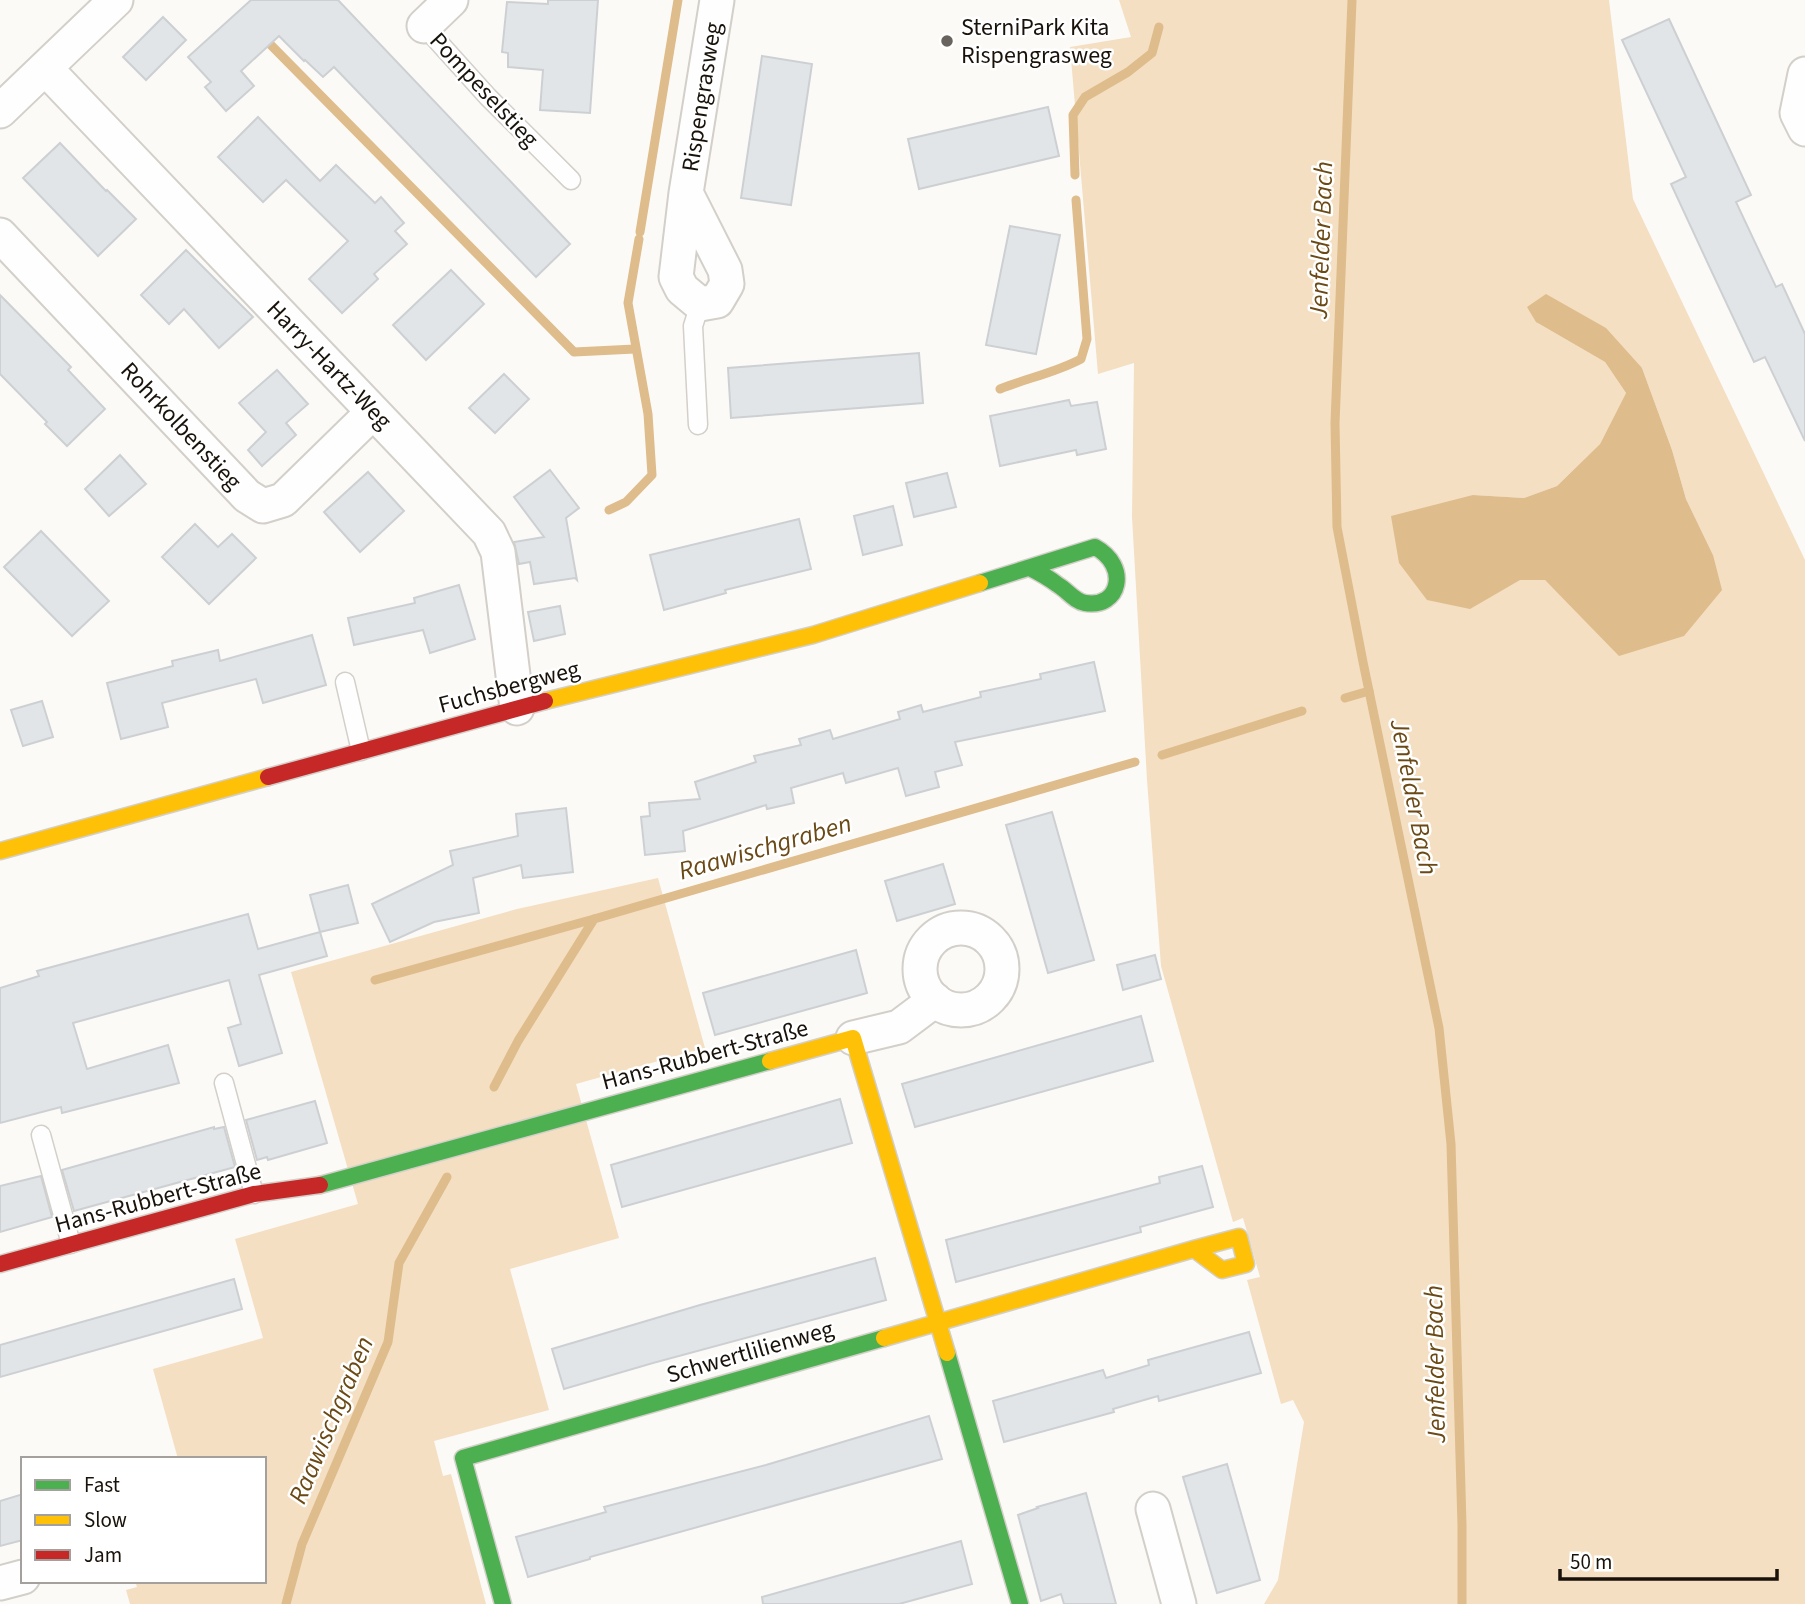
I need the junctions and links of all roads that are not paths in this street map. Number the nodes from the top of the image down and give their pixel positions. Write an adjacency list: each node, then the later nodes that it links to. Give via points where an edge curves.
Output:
1 (117, 0): 5 (street)
2 (451, 0): 4 (street, Pompeselstieg)
3 (717, 0): 11 (street, Rispengrasweg, via 676,277)
4 (424, 26): 9 (lane, Pompeselstieg)
5 (46, 69): 7 (street); 12 (street, Harry-Hartz-Weg)
6 (1805, 74): 8 (street, via 1797,113)
7 (0, 111)
8 (1805, 129)
9 (571, 180)
10 (0, 234): 12 (street, Rohrkolbenstieg, via 247,496 263,506 283,500)
11 (700, 304): 13 (lane, via 693,326)
12 (373, 412): 16 (street, Harry-Hartz-Weg, via 489,533 498,552)
13 (698, 425)
14 (1030, 568): 14 (street, Fuchsbergweg, via 1085,603 1110,595 1117,581 1112,557 1095,547); 16 (street, Fuchsbergweg, via 813,635)
15 (345, 682): 17 (lane)
16 (517, 708): 17 (street, Fuchsbergweg)
17 (361, 751): 18 (street, Fuchsbergweg)
18 (0, 851)
19 (934, 1000): 20 (street, via 899,1027)
20 (853, 1038): 23 (street, Hans-Rubbert-Straße, via 327,1184); 27 (street)
21 (224, 1083): 23 (lane)
22 (41, 1135): 24 (lane)
23 (254, 1194): 24 (street, Hans-Rubbert-Straße)
24 (71, 1244): 26 (street, Hans-Rubbert-Straße)
25 (1194, 1249): 27 (street, Schwertlilienweg)
26 (0, 1264)
27 (937, 1323): 31 (street, Schwertlilienweg, via 463,1458); 32 (street)
28 (1153, 1509): 33 (street)
29 (21, 1578): 30 (street)
30 (0, 1583)
31 (503, 1604)
32 (1020, 1604)
33 (1179, 1604)

